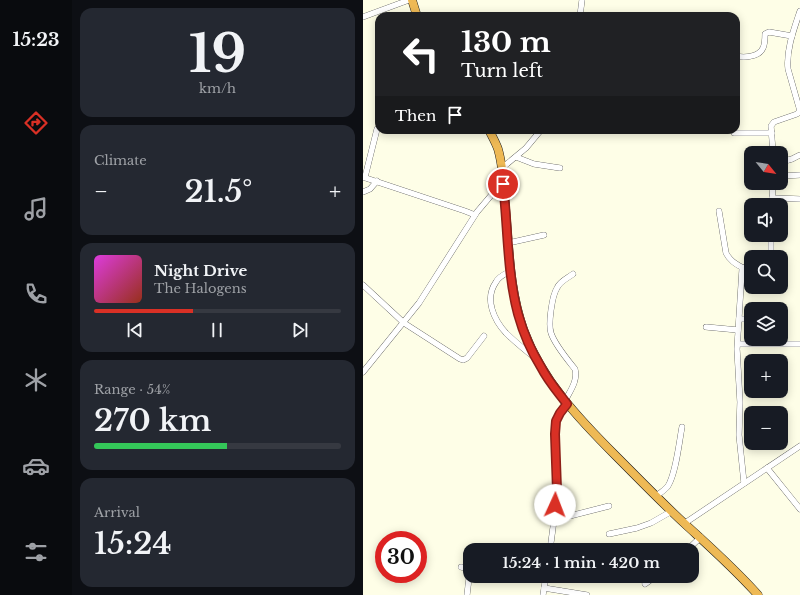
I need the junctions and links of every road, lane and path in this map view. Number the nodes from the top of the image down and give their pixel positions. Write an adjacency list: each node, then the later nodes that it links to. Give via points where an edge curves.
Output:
1 (409, 0): 5 (street)
2 (412, 0): 6 (highway)
3 (582, 0): 7 (street)
4 (800, 11): 10 (street)
5 (377, 12)
6 (416, 12)
7 (580, 12)
8 (375, 13): 9 (street)
9 (363, 17)
10 (792, 36): 11 (street, via 769,32 765,34 760,52 746,58); 12 (street, via 787,69)
11 (740, 57)
12 (800, 111): 14 (street, via 774,122 771,126)
13 (740, 132): 14 (street)
14 (772, 133): 18 (street)
15 (376, 134): 26 (street)
16 (491, 134): 22 (highway, via 498,148)
17 (538, 134): 20 (street)
18 (773, 146)
19 (800, 155): 21 (street)
20 (516, 157): 22 (street); 23 (street, via 535,164)
21 (788, 160)
22 (502, 168): 28 (highway)
23 (560, 168)
24 (788, 176): 25 (street)
25 (800, 176)
26 (364, 177): 27 (street)
27 (377, 181): 30 (street); 35 (street)
28 (503, 184): 35 (street); 37 (highway)
29 (773, 190): 31 (street)
30 (363, 192)
31 (772, 198)
32 (788, 199): 33 (street)
33 (800, 199)
34 (719, 211): 38 (street, via 726,253 733,262)
35 (475, 215): 44 (street)
36 (544, 235): 37 (street)
37 (508, 243): 39 (highway)
38 (743, 268): 42 (street)
39 (511, 270): 50 (highway, via 518,314); 50 (street, via 501,276 493,288 492,310 506,333)
40 (573, 274): 52 (street, via 557,288 549,323 551,334 575,369 575,382)
41 (363, 285): 44 (street)
42 (739, 319): 43 (street); 46 (street)
43 (744, 319)
44 (404, 323): 47 (street, via 463,360); 51 (street)
45 (706, 327): 46 (street)
46 (739, 330): 48 (street)
47 (484, 336)
48 (738, 344): 49 (street); 56 (street, via 739,435)
49 (800, 344)
50 (537, 359): 52 (highway)
51 (363, 372)
52 (566, 403): 57 (highway); 61 (street, via 556,421)
53 (682, 428): 57 (street, via 671,480)
54 (800, 446): 55 (street)
55 (767, 468): 56 (street); 59 (street)
56 (744, 483): 62 (street)
57 (656, 496): 60 (highway)
58 (609, 506): 61 (street)
59 (800, 509)
60 (672, 511): 62 (highway); 63 (street, via 651,523)
61 (555, 520): 65 (street)
62 (685, 523): 64 (highway)
63 (609, 534)
64 (701, 537): 66 (street); 73 (highway)
65 (551, 543)
66 (695, 543)
67 (468, 583): 70 (street)
68 (544, 583): 69 (street)
69 (544, 588): 71 (street); 72 (street)
70 (467, 595)
71 (543, 595)
72 (587, 595)
73 (758, 595)

